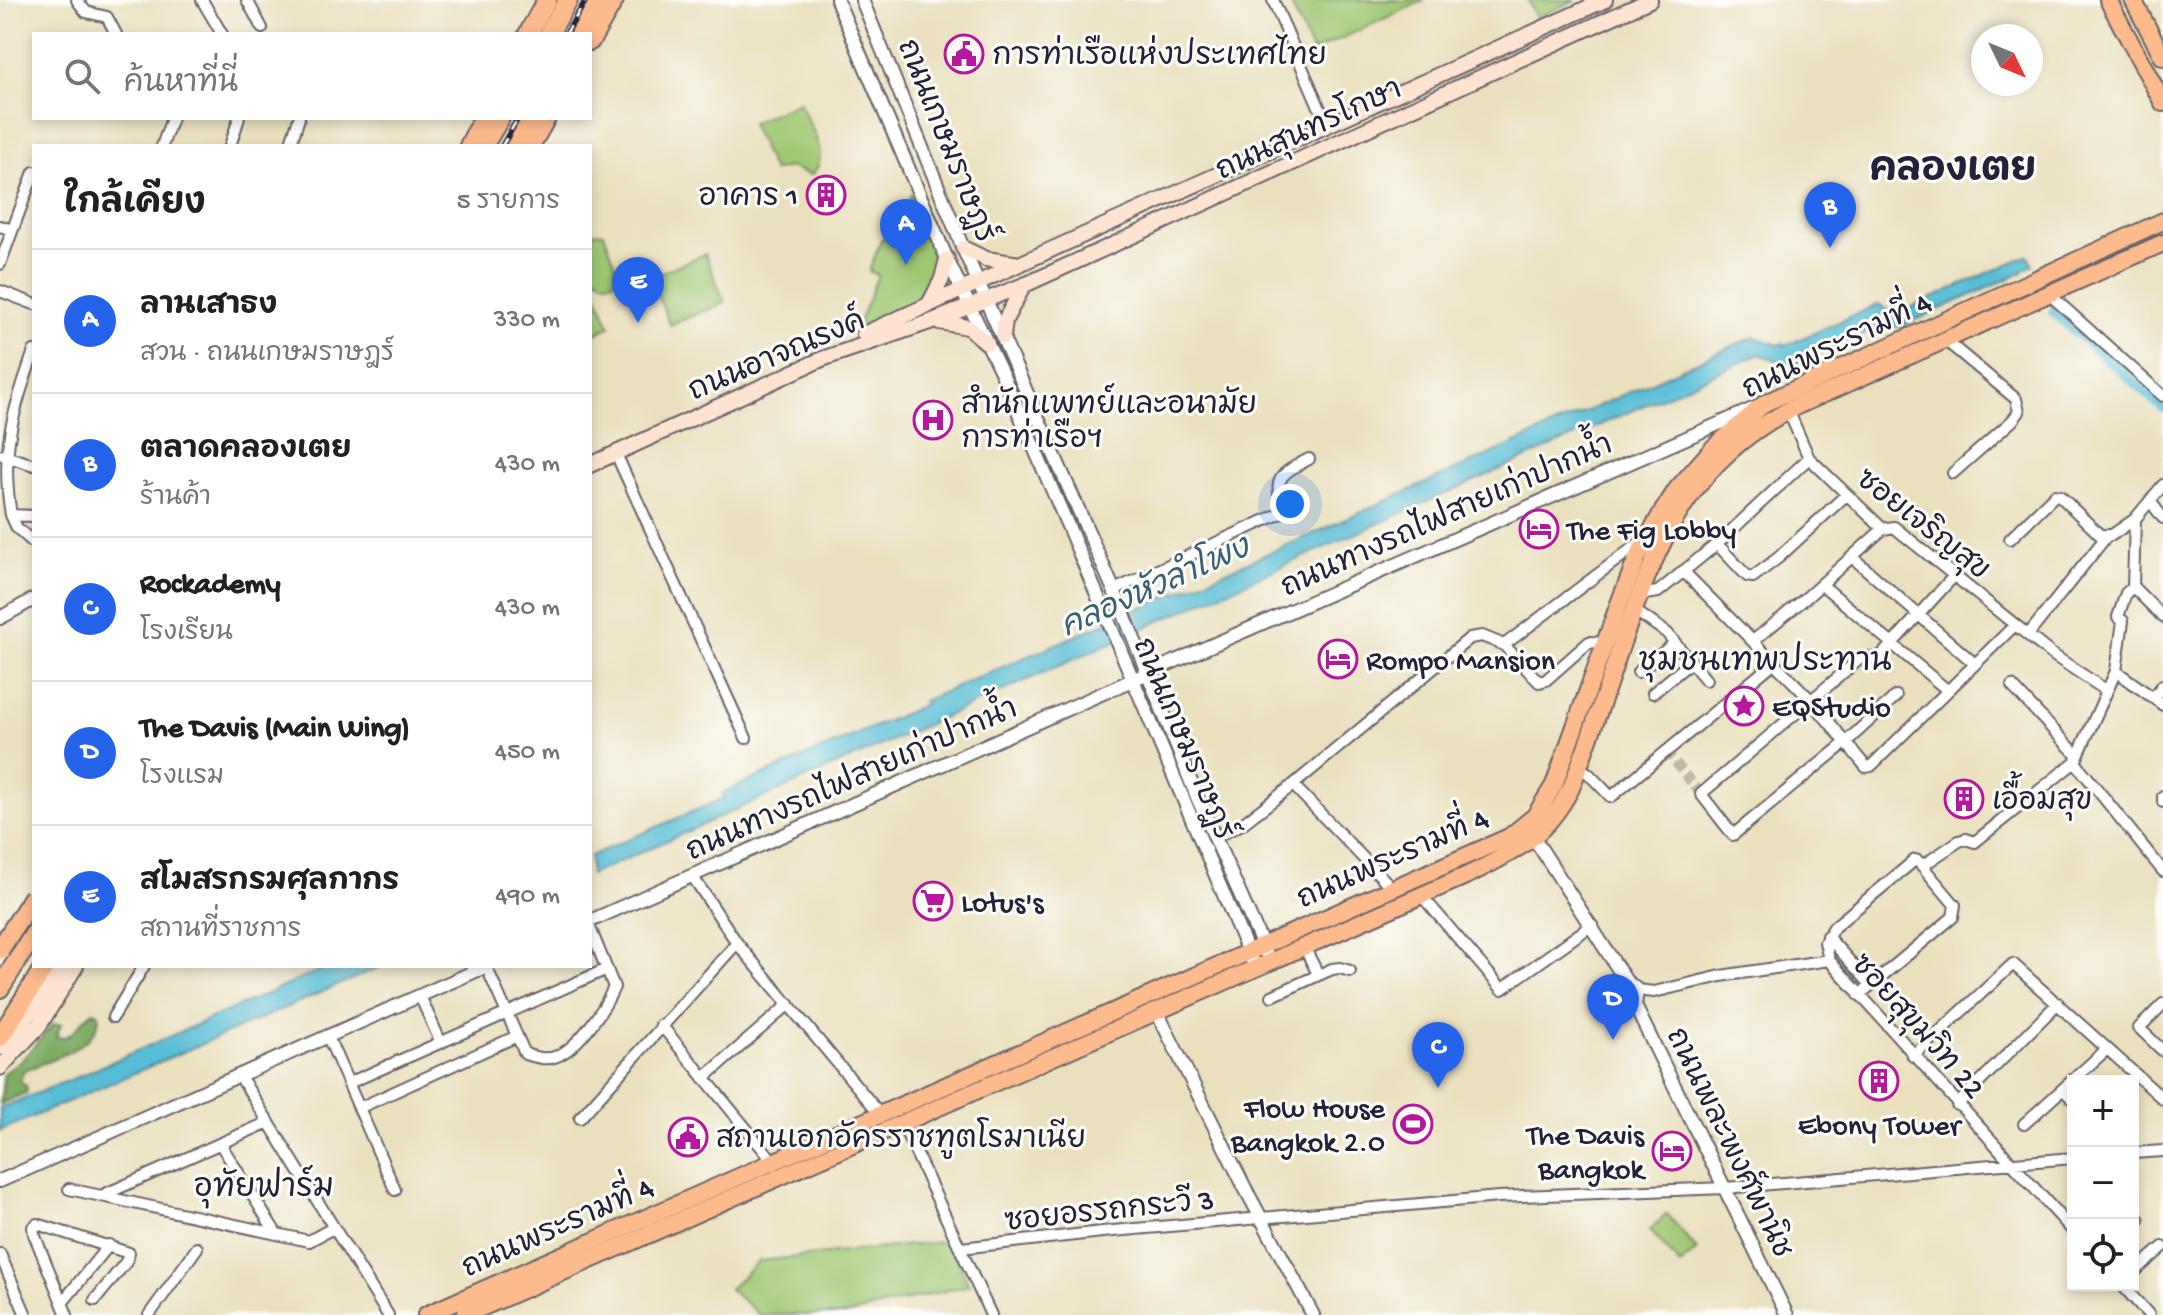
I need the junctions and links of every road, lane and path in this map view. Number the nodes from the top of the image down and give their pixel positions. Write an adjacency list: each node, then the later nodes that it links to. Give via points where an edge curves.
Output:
1 (77, 0): 18 (street, via 86,12 107,17)
2 (202, 0): 19 (street)
3 (247, 0): 17 (street)
4 (547, 0): 20 (highway)
5 (568, 0): 21 (highway)
6 (599, 0): 22 (highway)
7 (614, 0): 24 (highway)
8 (837, 0): 49 (street, ถนนเกษมราษฎร์)
9 (862, 0): 48 (street, ถนนเกษมราษฎร์)
10 (1273, 0): 35 (street)
11 (1605, 0): 35 (main road, ถนนสุนทรโกษา)
12 (2108, 0): 27 (main road)
13 (2120, 0): 26 (main road)
14 (2133, 0): 25 (main road)
15 (2143, 0): 23 (main road)
16 (1642, 3): 53 (main road, ถนนสุนทรโกษา)
17 (262, 28)
18 (115, 32)
19 (221, 32)
20 (529, 32)
21 (550, 32)
22 (580, 32)
23 (2163, 36)
24 (592, 38)
25 (2163, 57)
26 (2163, 82)
27 (2163, 103)
28 (170, 120): 36 (street)
29 (238, 120): 37 (street)
30 (298, 120): 38 (street)
31 (482, 120): 39 (highway)
32 (499, 120): 40 (highway)
33 (529, 120): 41 (highway)
34 (545, 120): 42 (highway)
35 (1327, 125): 51 (main road, ถนนสุนทรโกษา)
36 (163, 144)
37 (231, 144)
38 (291, 144)
39 (470, 144)
40 (484, 144)
41 (515, 144)
42 (531, 144)
43 (32, 177): 46 (street)
44 (2163, 221): 67 (main road, ถนนพระรามที่ 4)
45 (0, 226): 46 (street)
46 (12, 230): 50 (street)
47 (2163, 243): 56 (main road, ถนนพระรามที่ 4)
48 (963, 248): 51 (main road, via 986,259); 52 (street, ถนนเกษมราษฎร์)
49 (947, 259): 54 (street, ถนนเกษมราษฎร์); 59 (main road)
50 (0, 264)
51 (1024, 264): 52 (main road, ถนนสุนทรโกษา)
52 (979, 283): 54 (main road, ถนนอาจณรงค์); 57 (street, ถนนเกษมราษฎร์)
53 (1024, 285): 57 (main road, ถนนสุนทรโกษา); 62 (main road, via 1005,320)
54 (962, 290): 59 (main road, ถนนอาจณรงค์); 60 (street, ถนนเกษมราษฎร์)
55 (0, 291): 58 (street)
56 (2049, 294): 63 (main road, ถนนพระรามที่ 4); 66 (street)
57 (987, 301): 60 (main road, ถนนอาจณรงค์); 62 (street, ถนนเกษมราษฎร์)
58 (32, 303)
59 (928, 306): 71 (main road, ถนนอาจณรงค์)
60 (970, 307): 61 (main road, ถนนอาจณรงค์); 64 (street, ถนนเกษมราษฎร์)
61 (930, 322): 64 (main road, via 961,325); 69 (main road, ถนนอาจณรงค์, via 822,359)
62 (1003, 337): 79 (street, ถนนเกษมราษฎร์)
63 (1945, 340): 68 (main road, ถนนพระรามที่ 4); 76 (street, via 2016,399 2019,412)
64 (987, 343): 81 (street, ถนนเกษมราษฎร์)
65 (32, 357): 70 (street)
66 (2163, 396)
67 (1765, 403): 88 (main road, ถนนพระรามที่ 4, via 1694,468); 116 (street, ถนนทางรถไฟสายเก่าปากน้ำ)
68 (1788, 410): 72 (street, ซอยเจริญสุข); 100 (main road, ถนนพระรามที่ 4, via 1743,440 1688,498 1665,534)
69 (616, 454): 75 (main road, ถนนอาจณรงค์); 128 (street)
70 (2, 455): 74 (street); 77 (street)
71 (592, 456)
72 (1809, 458): 80 (street, ซอยเจริญสุข); 92 (street)
73 (1309, 459): 98 (street, via 1279,482 1278,496 1290,510)
74 (32, 464)
75 (592, 464)
76 (1953, 473)
77 (2, 476): 83 (street)
78 (2163, 485): 82 (street)
79 (1071, 492): 81 (street); 98 (street, ถนนเกษมราษฎร์)
80 (1846, 495): 87 (street, ซอยเจริญสุข); 92 (street, via 1753,577)
81 (1056, 499): 117 (street, ถนนเกษมราษฎร์)
82 (2150, 501): 85 (street); 86 (street)
83 (11, 515): 84 (street); 91 (street)
84 (32, 516)
85 (2163, 518)
86 (2135, 519): 89 (street); 97 (street)
87 (1883, 529): 93 (street); 95 (street, ซอยเจริญสุข, via 1894,527)
88 (1647, 537): 107 (main road, ถนนพระรามที่ 4); 110 (street)
89 (2106, 537): 90 (street, via 2055,495); 105 (street)
90 (2010, 539)
91 (32, 541)
92 (1717, 544): 94 (street)
93 (1852, 557): 96 (street); 101 (street)
94 (1683, 571): 100 (street); 106 (street)
95 (1954, 576): 101 (street); 104 (street, ซอยเจริญสุข)
96 (1821, 584): 106 (street); 109 (street)
97 (2133, 587): 102 (street); 114 (street, via 2118,617 2123,621)
98 (1114, 590): 116 (street, ถนนเกษมราษฎร์)
99 (32, 600): 103 (street)
100 (1636, 602): 108 (street); 131 (main road, ถนนพระรามที่ 4)
101 (1919, 615): 109 (street); 113 (street)
102 (2163, 617)
103 (0, 618)
104 (2015, 625): 105 (street, ซอยเจริญสุข); 113 (street)
105 (2028, 635): 122 (street, ซอยเจริญสุข)
106 (1753, 641): 112 (street)
107 (1605, 643): 110 (street, via 1589,642 1539,682); 142 (main road, ถนนพระรามที่ 4, via 1564,760 1535,816 1491,846)
108 (1675, 643): 111 (street); 115 (street)
109 (1892, 644): 121 (street); 126 (street, via 1879,658 1862,657)
110 (1504, 645): 132 (street, via 1482,636 1470,638)
111 (1691, 662): 118 (street); 123 (street)
112 (1775, 662): 126 (street); 131 (street, via 1611,797)
113 (1975, 664): 121 (street)
114 (2116, 671): 122 (street); 125 (street)
115 (1638, 672)
116 (1148, 673): 117 (street, ถนนทางรถไฟสายเก่าปากน้ำ); 134 (street, ถนนเกษมราษฎร์)
117 (1132, 680): 136 (street, ถนนเกษมราษฎร์); 141 (street, ถนนทางรถไฟสายเก่าปากน้ำ)
118 (1706, 680)
119 (2163, 685): 125 (street)
120 (2012, 686): 130 (street)
121 (1947, 690): 129 (street, via 1871,766 1862,765)
122 (2107, 691): 130 (street)
123 (1653, 693)
124 (1896, 696): 129 (street)
125 (2153, 698): 127 (street)
126 (1811, 700): 129 (street); 129 (street, via 1701,794 1733,835)
127 (2163, 705)
128 (746, 738)
129 (1845, 743)
130 (2076, 758): 139 (street, via 1975,842 1959,841); 140 (street)
131 (1579, 768): 138 (main road, ถนนพระรามที่ 4, via 1561,807)
132 (1293, 785): 137 (street); 142 (street)
133 (2163, 796): 135 (street)
134 (1197, 797): 136 (street); 137 (street, ถนนเกษมราษฎร์)
135 (2163, 802)
136 (1184, 803): 152 (street, ถนนเกษมราษฎร์)
137 (1214, 838): 152 (street, ถนนเกษมราษฎร์)
138 (1534, 838): 143 (main road, ถนนพระรามที่ 4); 146 (street)
139 (1922, 866): 148 (street, via 1915,860); 165 (street, via 1955,905 1953,917)
140 (2163, 871)
141 (693, 877): 145 (street, ถนนทางรถไฟสายเก่าปากน้ำ); 150 (street)
142 (1393, 889): 152 (main road, ถนนพระรามที่ 4)
143 (1421, 895): 146 (street, via 1502,989); 151 (main road, ถนนพระรามที่ 4)
144 (32, 899): 153 (highway, bridge)
145 (592, 920)
146 (1592, 925): 167 (street)
147 (592, 933): 162 (street)
148 (1827, 936): 154 (street); 165 (street)
149 (32, 937): 166 (highway)
150 (737, 943): 172 (street); 177 (street)
151 (1304, 947): 155 (main road, ถนนพระรามที่ 4); 164 (street)
152 (1255, 948): 155 (street, ถนนเกษมราษฎร์); 195 (main road, ถนนพระรามที่ 4)
153 (0, 949)
154 (1829, 960): 167 (street, ซอยสุขุมวิท 22, via 1654,992); 168 (street, ซอยสุขุมวิท 22)
155 (1262, 965): 174 (main road, ถนนพระรามที่ 4)
156 (44, 968): 179 (highway)
157 (62, 968): 182 (main road)
158 (75, 968): 186 (main road, via 39,1026)
159 (143, 968): 176 (street)
160 (483, 968): 169 (street)
161 (488, 968): 175 (street)
162 (607, 969): 175 (street); 178 (street, via 614,987 599,1014 567,1050 538,1058 525,1054)
163 (1350, 971): 164 (street, via 1336,968)
164 (1318, 974): 170 (street)
165 (1871, 985): 168 (street)
166 (0, 988)
167 (1637, 990): 206 (street, ถนนพละพงศ์พานิช, via 1635,1006)
168 (1859, 995): 185 (street, ซอยสุขุมวิท 22)
169 (420, 996): 180 (street); 181 (street)
170 (1272, 996)
171 (2058, 1003): 183 (street); 185 (street, via 2013,964); 193 (street)
172 (789, 1004): 188 (street); 195 (street)
173 (2163, 1004): 184 (street, via 2139,1028)
174 (1157, 1012): 195 (main road, ถนนพระรามที่ 4); 210 (street)
175 (508, 1013): 178 (street); 181 (street)
176 (113, 1017)
177 (661, 1025): 188 (street); 196 (street)
178 (517, 1036): 194 (street)
179 (0, 1037)
180 (328, 1037): 187 (street); 189 (street)
181 (441, 1043): 189 (street)
182 (0, 1048)
183 (2107, 1049): 190 (street); 192 (street)
184 (2163, 1051)
185 (1913, 1056): 193 (street, ซอยสุขุมวิท 22)
186 (0, 1068)
187 (240, 1076): 197 (street); 205 (street)
188 (704, 1078): 202 (street)
189 (349, 1083): 194 (street)
190 (2063, 1090): 191 (street); 198 (street)
191 (2067, 1094)
192 (2163, 1099)
193 (1957, 1105): 204 (street, ซอยสุขุมวิท 22)
194 (359, 1108): 208 (street)
195 (892, 1115): 202 (main road, ถนนพระรามที่ 4); 217 (street); 228 (main road, ถนนพระรามที่ 4)
196 (580, 1118)
197 (269, 1122): 199 (street); 212 (street)
198 (2024, 1124)
199 (221, 1145): 209 (street); 213 (street)
200 (2158, 1151): 203 (street)
201 (2067, 1159): 204 (street, ซอยอรรถกระวี 3)
202 (773, 1161): 227 (main road, ถนนพระรามที่ 4)
203 (2163, 1163)
204 (2012, 1164): 206 (street, ซอยอรรถกระวี 3); 211 (street, ซอยสุขุมวิท 22)
205 (0, 1181)
206 (1725, 1188): 210 (street, ซอยอรรถกระวี 3, via 1499,1197); 231 (street, ถนนพละพงศ์พานิช)
207 (69, 1189): 209 (street)
208 (395, 1190)
209 (103, 1195): 213 (street)
210 (1263, 1219): 217 (street, ซอยอรรถกระวี 3); 230 (street)
211 (2067, 1224)
212 (333, 1228): 213 (street, via 309,1241); 226 (street)
213 (276, 1233)
214 (109, 1245): 221 (street, via 129,1257); 222 (street); 222 (street, via 35,1225)
215 (2163, 1247): 219 (street)
216 (197, 1248): 225 (street)
217 (961, 1248): 229 (street)
218 (0, 1254): 223 (street)
219 (2139, 1268)
220 (2127, 1291): 232 (street)
221 (95, 1300)
222 (62, 1303): 224 (street)
223 (26, 1315)
224 (67, 1315)
225 (149, 1315)
226 (388, 1315)
227 (426, 1315)
228 (465, 1315)
229 (991, 1315)
230 (1313, 1315)
231 (1787, 1315)
232 (2149, 1315)

